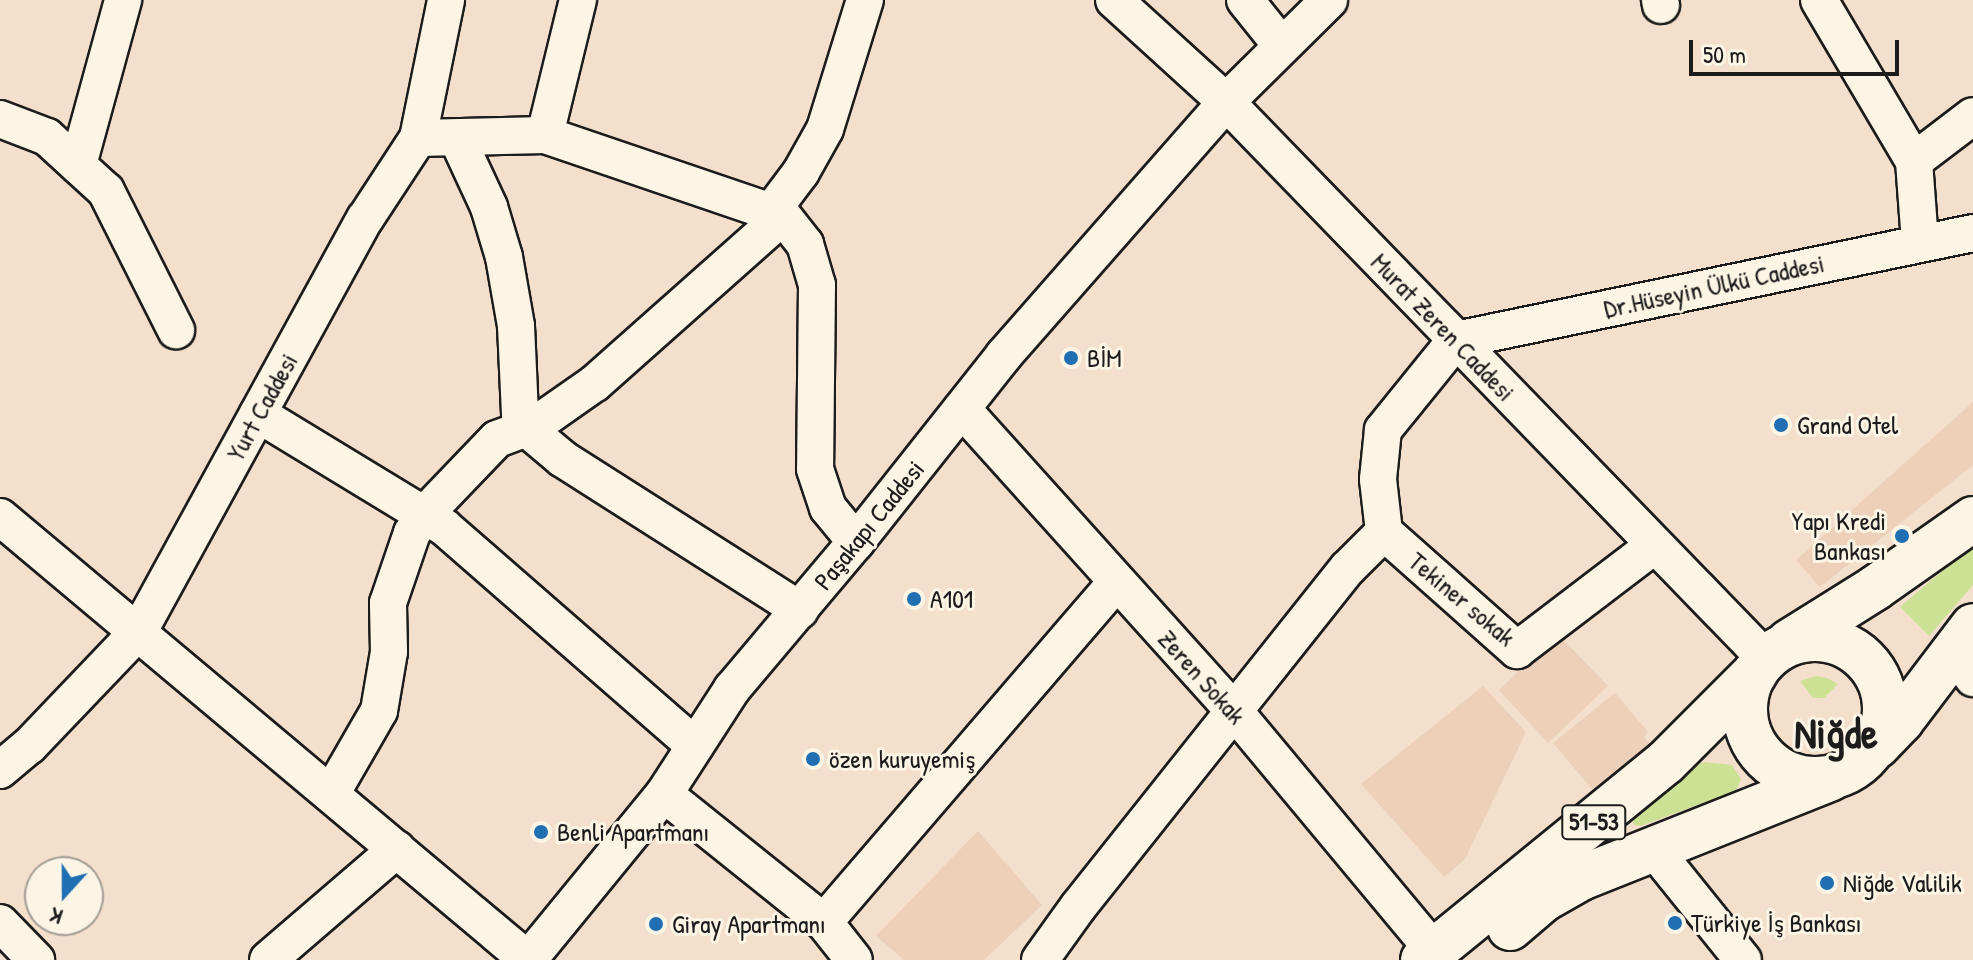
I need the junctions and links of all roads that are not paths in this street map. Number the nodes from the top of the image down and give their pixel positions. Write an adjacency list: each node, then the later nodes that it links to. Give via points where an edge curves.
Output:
1 (123, 0): 17 (street)
2 (446, 0): 14 (street, Yurt Caddesi)
3 (578, 0): 13 (street)
4 (865, 0): 18 (street, via 825,129)
5 (1114, 0): 10 (street, Murat Zeren Caddesi)
6 (1245, 0): 9 (street)
7 (1329, 0): 9 (street, Paşakapı Caddesi)
8 (1819, 0): 16 (street)
9 (1281, 45): 10 (street, Paşakapı Caddesi)
10 (1226, 102): 22 (street, Murat Zeren Caddesi); 23 (street, Paşakapı Caddesi)
11 (1973, 116): 16 (street)
12 (0, 119): 17 (street, via 47,137)
13 (545, 135): 15 (street); 18 (street)
14 (418, 138): 15 (street); 24 (street, Yurt Caddesi, via 365,219)
15 (457, 138): 25 (street, via 489,207 504,257 516,326 520,414)
16 (1914, 161): 20 (street)
17 (78, 165): 21 (street, via 106,191)
18 (777, 214): 25 (street, via 595,383); 30 (street, via 805,244 817,285 815,469 828,508)
19 (1973, 233): 20 (street, Dr.Hüseyin Ülkü Caddesi)
20 (1920, 243): 22 (street, Dr.Hüseyin Ülkü Caddesi)
21 (176, 330)
22 (1456, 340): 29 (street, via 1383,430 1378,479); 31 (street, Murat Zeren Caddesi)
23 (962, 409): 30 (street, Paşakapı Caddesi); 32 (street, Zeren Sokak)
24 (258, 414): 26 (street); 34 (street, Yurt Caddesi)
25 (526, 428): 26 (street, via 497,439); 33 (street, via 563,459)
26 (424, 515): 38 (street, via 519,589); 41 (street, via 412,533 388,603 389,652 379,711)
27 (0, 517): 34 (street)
28 (1973, 519): 36 (main road, 51-53)
29 (1384, 532): 31 (street, Tekiner sokak, via 1517,650); 37 (street, via 1348,568)
30 (856, 542): 33 (street, Paşakapı Caddesi)
31 (1655, 545): 36 (street, Murat Zeren Caddesi)
32 (1116, 583): 37 (street, Zeren Sokak); 45 (street)
33 (800, 610): 38 (street, Paşakapı Caddesi, via 732,689)
34 (139, 631): 40 (street, Yurt Caddesi); 41 (street)
35 (1966, 651): 39 (main road, 51-53)
36 (1767, 660): 39 (main road, via 1745,704 1757,747 1779,769 1808,779); 39 (main road, via 1812,639 1846,646 1872,668 1881,683 1885,717 1881,734); 47 (main road, 51-53, via 1666,762)
37 (1235, 712): 47 (street, Zeren Sokak); 52 (street)
38 (695, 746): 42 (street, Paşakapı Caddesi)
39 (1851, 767): 43 (main road, 51-53)
40 (0, 770)
41 (331, 794): 44 (street)
42 (664, 794): 45 (street); 50 (street, Paşakapı Caddesi)
43 (1652, 847): 47 (main road, 51-53, via 1544,899); 53 (street)
44 (397, 849): 49 (street); 50 (street)
45 (824, 922): 51 (street)
46 (0, 923): 48 (street)
47 (1443, 957)
48 (36, 960)
49 (268, 960)
50 (528, 960)
51 (854, 960)
52 (1040, 960)
53 (1743, 960)

